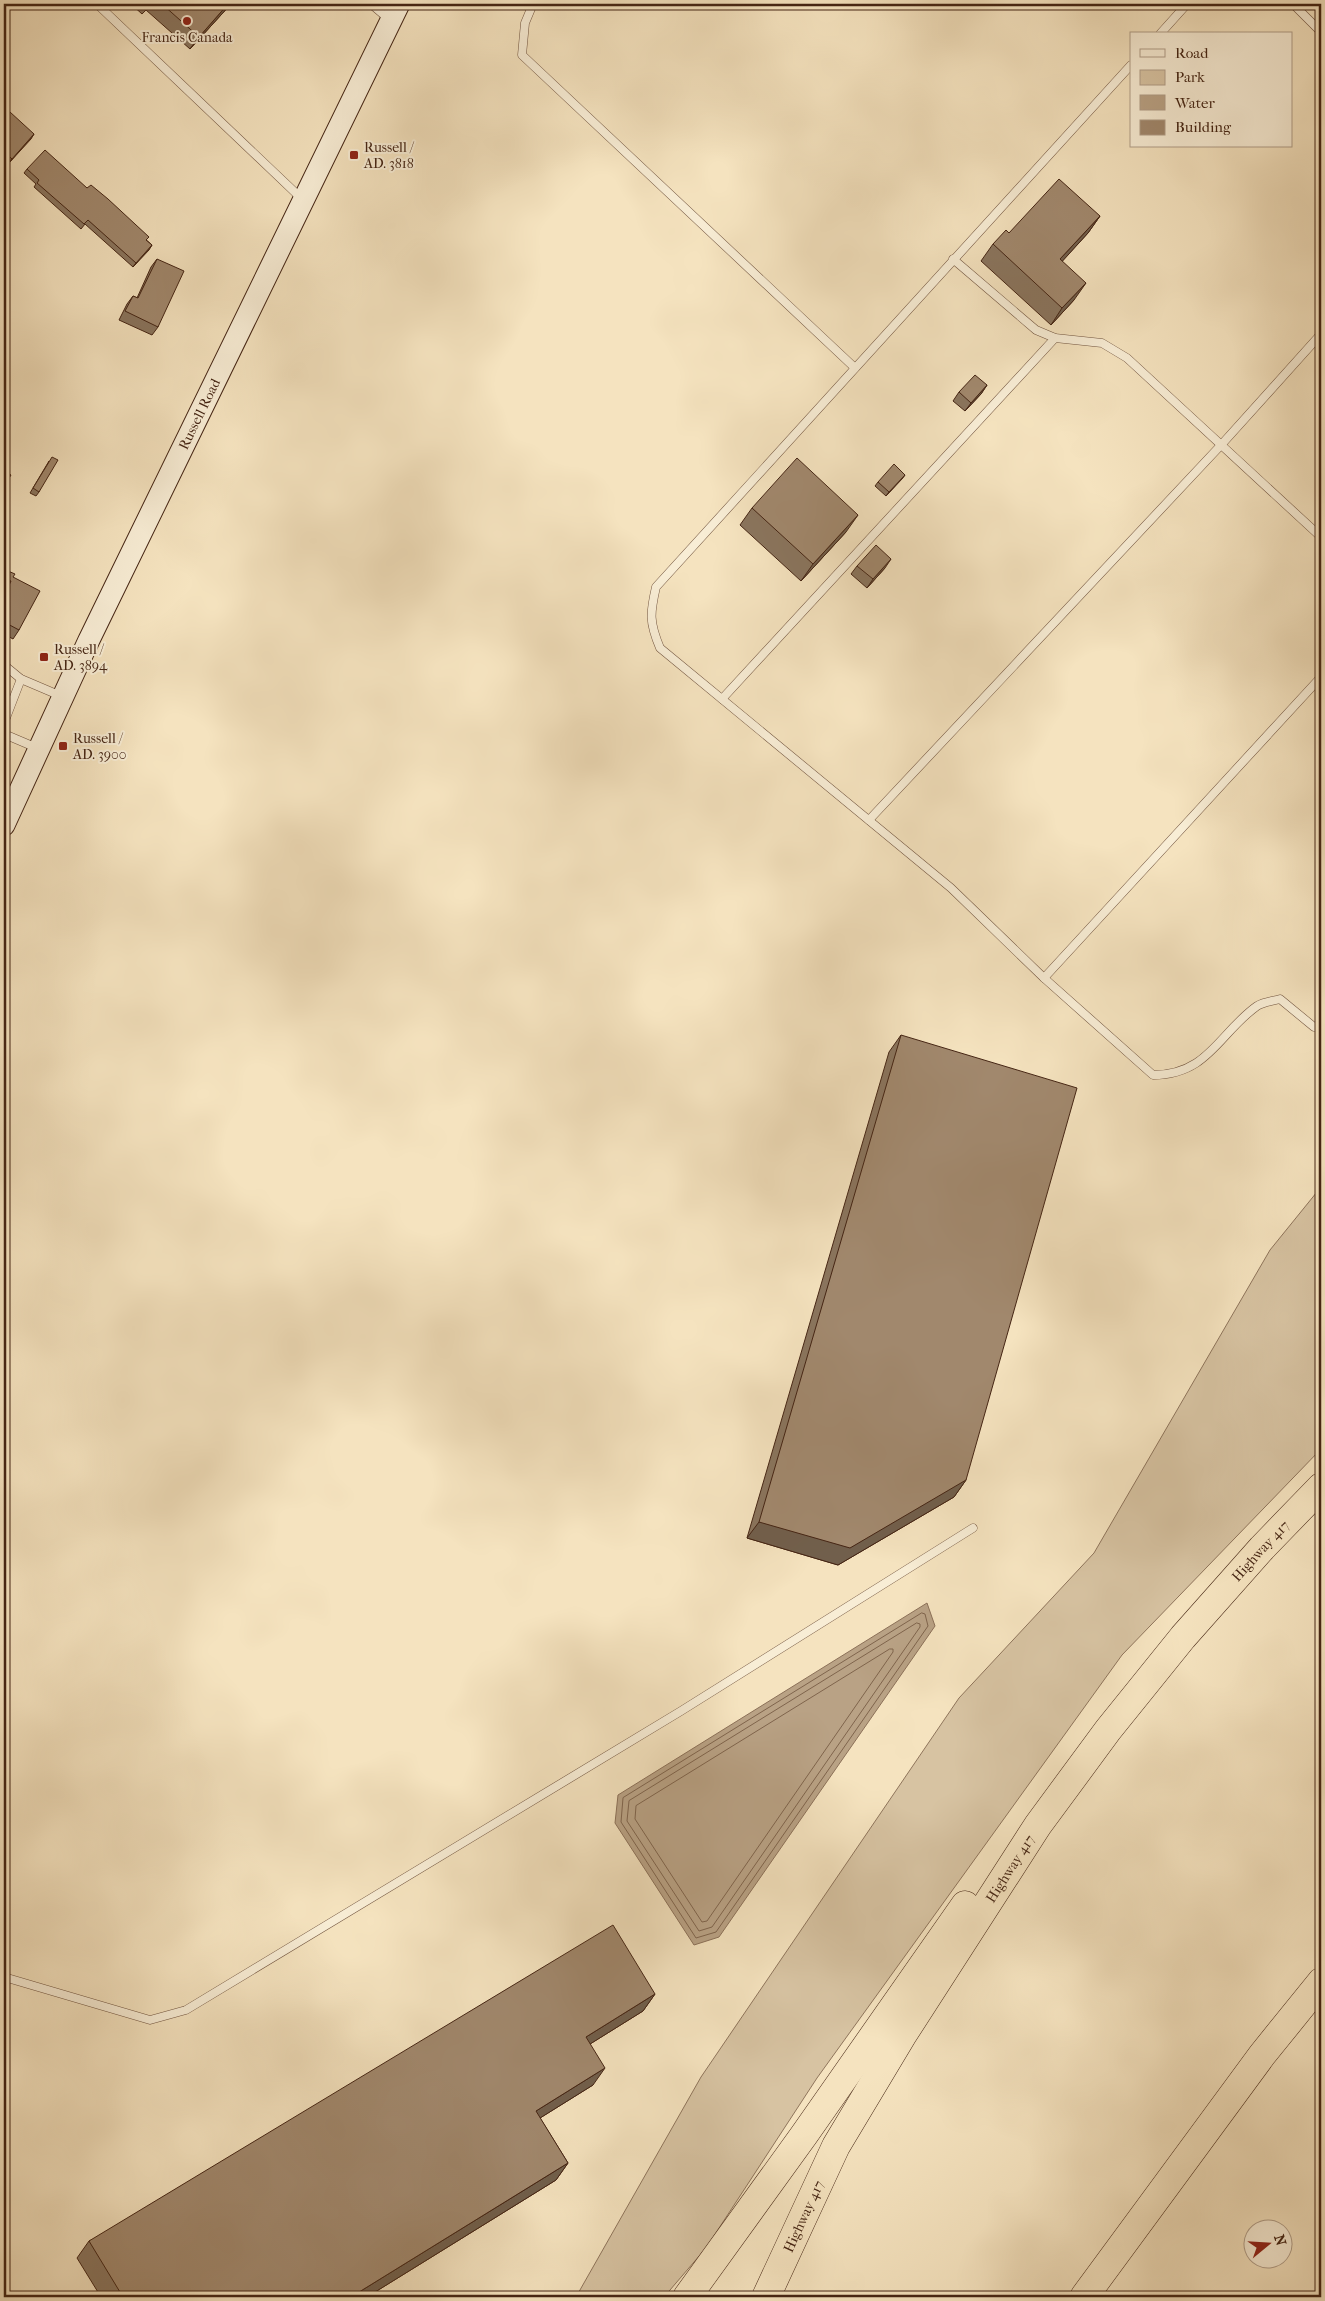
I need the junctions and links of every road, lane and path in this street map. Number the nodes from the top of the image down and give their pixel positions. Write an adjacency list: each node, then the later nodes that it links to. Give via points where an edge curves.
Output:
1 (98, 4): 10 (lane)
2 (371, 4): 6 (lane)
3 (533, 4): 14 (lane, via 525,23 522,55)
4 (1187, 4): 7 (lane)
5 (1293, 4): 8 (lane)
6 (395, 12): 10 (main road, Russell Road)
7 (1162, 32)
8 (1321, 32)
9 (1130, 66): 11 (lane)
10 (304, 201): 20 (main road, Russell Road)
11 (953, 259): 13 (lane, via 1036,330); 14 (lane)
12 (1321, 334): 15 (lane)
13 (1055, 338): 15 (lane, via 1102,344 1127,358); 21 (lane)
14 (855, 368): 21 (lane, via 656,587 650,614 652,630 660,648)
15 (1222, 444): 16 (lane); 25 (lane)
16 (1321, 537)
17 (4, 665): 19 (lane)
18 (1321, 676): 27 (lane)
19 (21, 679): 20 (lane); 22 (lane)
20 (63, 697): 24 (main road, Russell Road)
21 (722, 699): 25 (lane)
22 (4, 723)
23 (4, 734): 24 (lane)
24 (39, 749): 26 (main road, Russell Road)
25 (869, 820): 27 (lane, via 952,888)
26 (4, 825)
27 (1044, 978): 28 (lane, via 1153,1075 1172,1075 1200,1062 1259,1005 1280,999)
28 (1314, 1027)
29 (1321, 1487): 31 (highway, Highway 417, via 1196,1622)
30 (973, 1528): 32 (lane, via 681,1711 186,2010 150,2020)
31 (1108, 1730): 34 (highway, via 982,1881); 35 (highway, Highway 417, via 1038,1825 902,2036 836,2146)
32 (4, 1977)
33 (1321, 1982): 36 (highway, via 1262,2055)
34 (687, 2297)
35 (766, 2297)
36 (1084, 2297)

